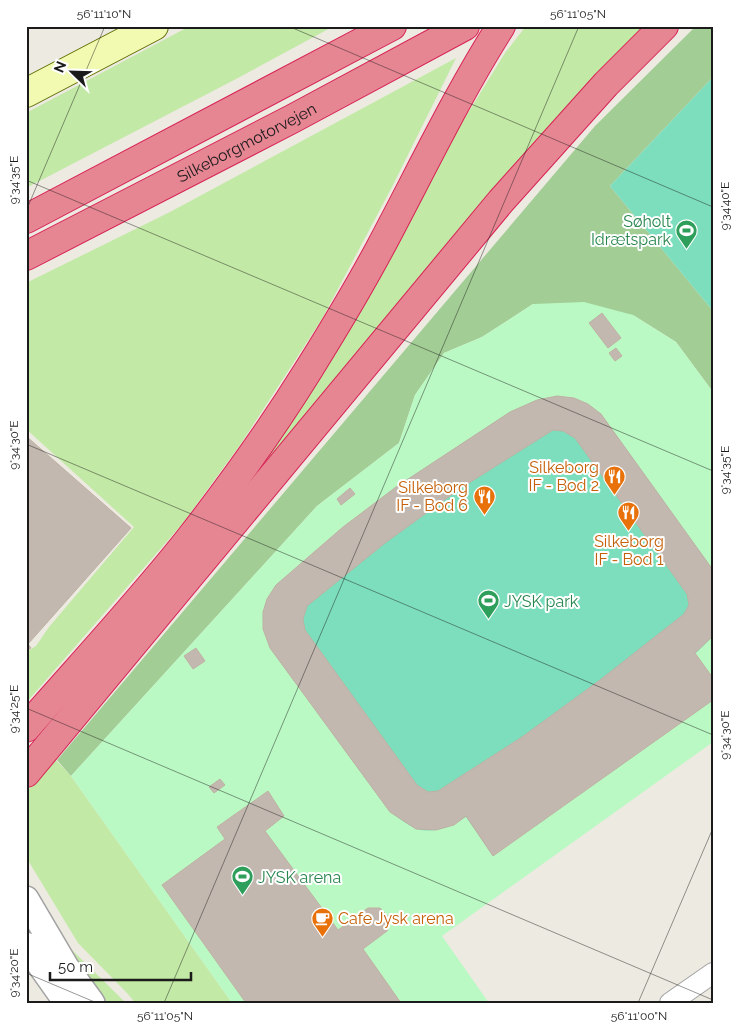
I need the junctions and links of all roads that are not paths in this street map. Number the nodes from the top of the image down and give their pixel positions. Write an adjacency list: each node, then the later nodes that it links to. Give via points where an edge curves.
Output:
1 (154, 26): 6 (main road)
2 (392, 26): 7 (highway, Silkeborgmotorvejen)
3 (465, 26): 8 (highway, Silkeborgmotorvejen)
4 (501, 26): 9 (highway, via 331,333 274,424)
5 (664, 26): 12 (highway, via 606,84 501,201)
6 (26, 93)
7 (26, 219)
8 (26, 256)
9 (173, 559): 10 (highway); 11 (highway, via 112,643)
10 (26, 728)
11 (26, 748)
12 (26, 773)
13 (26, 900): 17 (street)
14 (26, 945): 16 (street)
15 (713, 973): 18 (street)
16 (67, 1003)
17 (92, 1003)
18 (670, 1003)

